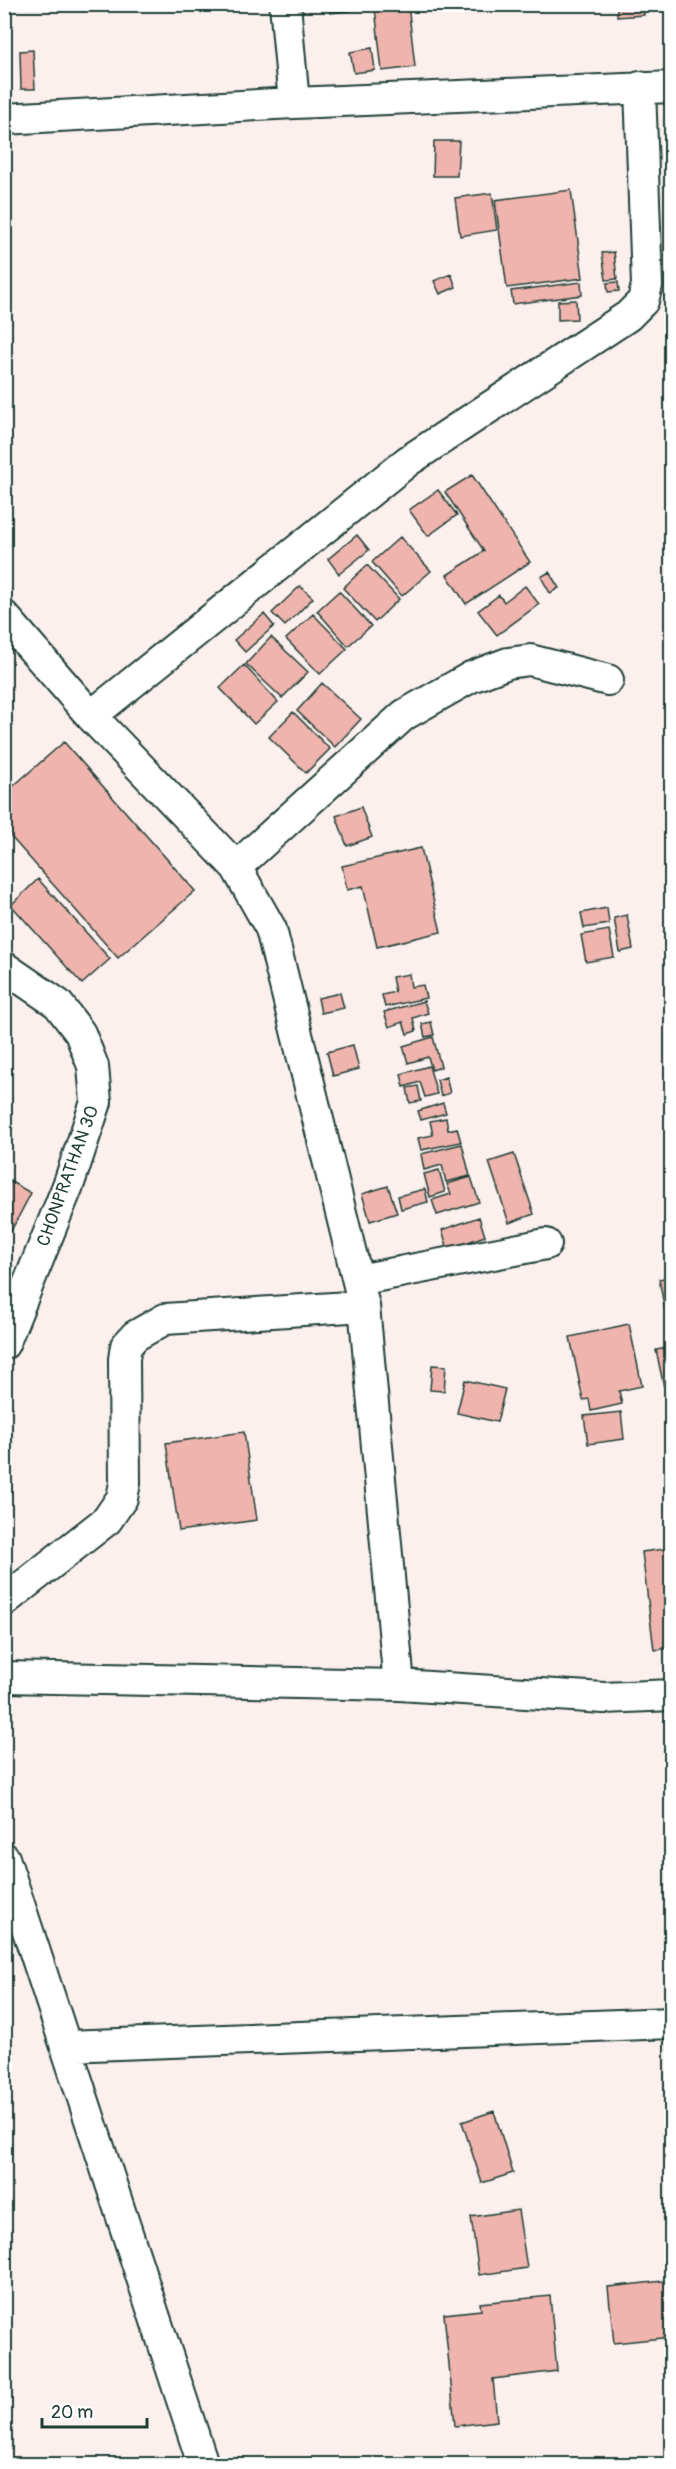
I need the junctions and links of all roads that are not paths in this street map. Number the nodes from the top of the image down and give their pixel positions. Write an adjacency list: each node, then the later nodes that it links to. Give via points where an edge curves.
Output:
1 (285, 4): 4 (street)
2 (640, 87): 3 (street); 4 (street); 8 (street, via 648,268 643,301 628,316 408,461)
3 (672, 87)
4 (294, 103): 5 (street)
5 (4, 119)
6 (4, 616): 8 (street)
7 (608, 680): 9 (street, via 530,660 508,663 471,677 404,715)
8 (91, 716): 9 (street)
9 (236, 867): 12 (street, via 272,929)
10 (4, 967): 13 (street, CHONPRATHAN 30, via 58,1004 80,1033 93,1066 96,1102 69,1183)
11 (546, 1244): 12 (street)
12 (361, 1293): 14 (street, via 165,1318 135,1336 126,1346 124,1359 122,1498 107,1520); 16 (street)
13 (4, 1344)
14 (4, 1601)
15 (4, 1677): 16 (street)
16 (399, 1685): 17 (street, via 604,1698)
17 (672, 1695)
18 (4, 1858): 20 (street)
19 (672, 2023): 20 (street)
20 (66, 2046): 21 (street)
21 (203, 2464)

